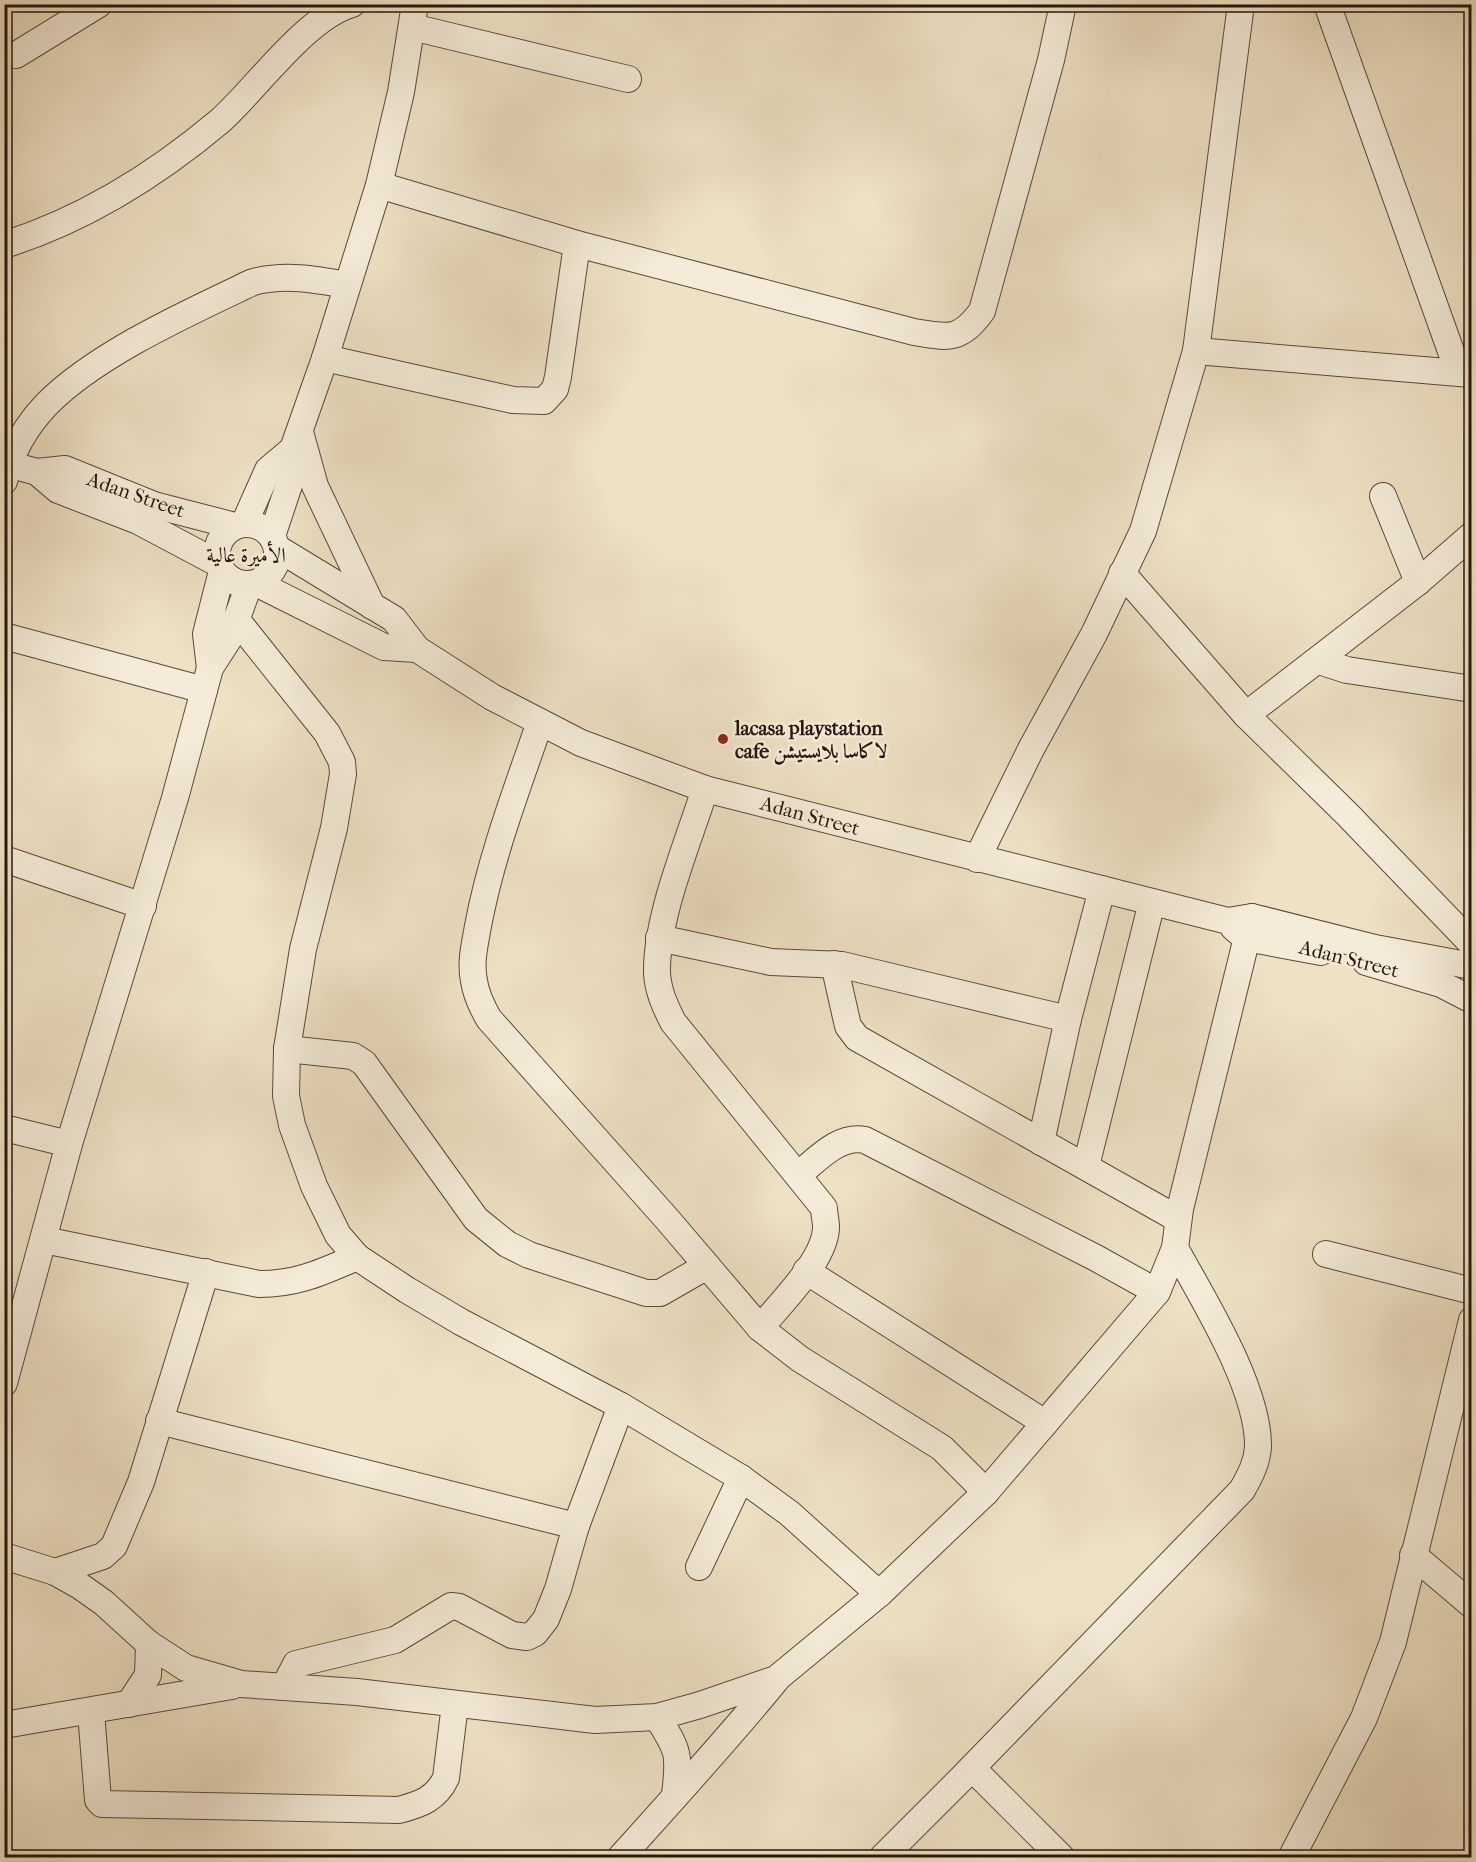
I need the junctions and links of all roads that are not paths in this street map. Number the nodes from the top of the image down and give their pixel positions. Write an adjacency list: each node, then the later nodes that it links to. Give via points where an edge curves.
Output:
1 (99, 4): 7 (street)
2 (352, 4): 11 (street, via 325,17 220,120 148,176 31,236)
3 (1063, 4): 10 (street, via 982,311 959,335 914,332)
4 (1241, 4): 13 (street)
5 (1328, 4): 15 (street)
6 (414, 16): 8 (street); 9 (street)
7 (16, 55)
8 (628, 79)
9 (379, 185): 10 (street); 12 (street)
10 (577, 244): 14 (street, via 558,377 555,389 544,401 513,400)
11 (4, 245)
12 (346, 285): 14 (street); 17 (street, via 275,277 253,282 120,351 45,405 27,428)
13 (1196, 351): 15 (street); 24 (street, via 1143,531)
14 (325, 358): 16 (street)
15 (1465, 373)
16 (297, 440): 20 (street, via 268,470); 22 (street); 27 (street)
17 (6, 469): 18 (street, Adan Street)
18 (37, 472): 20 (street, Adan Street, via 65,469 153,505); 23 (street, Adan Street, via 58,490 138,521)
19 (1383, 496): 25 (street)
20 (240, 525): 22 (street, via 264,529); 23 (street, via 220,542)
21 (1472, 535): 25 (street)
22 (274, 542): 26 (street, via 276,563 268,576); 27 (street, Adan Street)
23 (220, 568): 26 (street, via 234,581); 32 (street, via 206,633)
24 (1122, 573): 34 (street); 38 (street)
25 (1418, 582): 31 (street)
26 (252, 584): 28 (street); 30 (street, Adan Street, via 384,647)
27 (372, 606): 30 (street, Adan Street, via 394,619)
28 (236, 619): 32 (street); 49 (street, via 327,732 342,762 334,828 303,949)
29 (4, 636): 32 (street)
30 (417, 649): 35 (street, Adan Street)
31 (1319, 661): 33 (street, via 1347,670); 34 (street)
32 (207, 679): 41 (street)
33 (1472, 689)
34 (1246, 715): 44 (street)
35 (540, 722): 36 (street, Adan Street, via 590,747); 60 (street, via 483,900 473,958 479,1000 509,1045)
36 (705, 789): 38 (street, Adan Street); 43 (street)
37 (4, 859): 41 (street)
38 (977, 859): 39 (street, Adan Street)
39 (1102, 890): 40 (street, Adan Street); 48 (street)
40 (1152, 902): 42 (street, Adan Street); 53 (street)
41 (143, 906): 52 (street)
42 (1242, 925): 46 (street, Adan Street); 47 (street, Adan Street, via 1290,945 1441,984); 55 (street)
43 (659, 938): 45 (street, via 771,962); 54 (street, via 657,975 662,999 673,1022)
44 (1472, 944)
45 (834, 964): 48 (street); 51 (street, via 848,1026 857,1038)
46 (1472, 966)
47 (1472, 1000)
48 (1068, 1019): 51 (street)
49 (287, 1049): 59 (street, via 286,1096 301,1152 338,1235); 60 (street, via 353,1056 364,1063 476,1219 507,1244 529,1255 646,1293 660,1293)
50 (4, 1128): 52 (street)
51 (1041, 1142): 53 (street)
52 (69, 1144): 56 (street)
53 (1086, 1166): 55 (street)
54 (798, 1175): 61 (street, via 824,1208 826,1228 823,1243); 64 (street, via 843,1140 865,1140)
55 (1178, 1219): 57 (street)
56 (44, 1240): 62 (street); 67 (street)
57 (1175, 1248): 64 (street); 89 (street, via 1226,1340 1255,1419 1258,1448 1253,1472 1242,1490)
58 (1326, 1254): 63 (street)
59 (357, 1257): 62 (street, via 286,1284 259,1284); 68 (street, via 461,1322)
60 (707, 1266): 66 (street)
61 (806, 1271): 66 (street); 70 (street)
62 (206, 1272): 69 (street)
63 (1472, 1291)
64 (1157, 1292): 70 (street)
65 (1472, 1320): 74 (street)
66 (760, 1329): 72 (street, via 800,1359 942,1448)
67 (4, 1383)
68 (621, 1406): 71 (street); 73 (street)
69 (159, 1421): 73 (street); 77 (street, via 141,1482 114,1546 103,1556)
70 (1045, 1424): 72 (street)
71 (741, 1478): 76 (street); 78 (street, via 789,1513)
72 (986, 1492): 78 (street)
73 (576, 1526): 83 (street, via 558,1589 546,1619 535,1633 527,1637 512,1635 451,1606 395,1640 296,1664)
74 (1413, 1555): 79 (street); 94 (street, via 1394,1642 1364,1718)
75 (4, 1556): 77 (street)
76 (699, 1567)
77 (55, 1572): 80 (street, via 104,1603)
78 (879, 1594): 81 (street)
79 (1472, 1605)
80 (149, 1644): 82 (street, via 186,1668); 84 (street, via 148,1675)
81 (776, 1679): 87 (street); 90 (street, via 712,1757)
82 (241, 1684): 83 (street); 84 (street)
83 (284, 1687): 85 (street)
84 (129, 1704): 86 (street)
85 (455, 1704): 86 (street, via 446,1778 441,1788 430,1799 399,1810 102,1804 98,1800); 87 (street, via 595,1720)
86 (91, 1712): 88 (street)
87 (657, 1718): 90 (street, via 679,1762)
88 (4, 1725)
89 (972, 1768): 92 (street); 93 (street)
90 (675, 1794): 91 (street)
91 (620, 1857)
92 (882, 1857)
93 (1062, 1857)
94 (1291, 1857)

